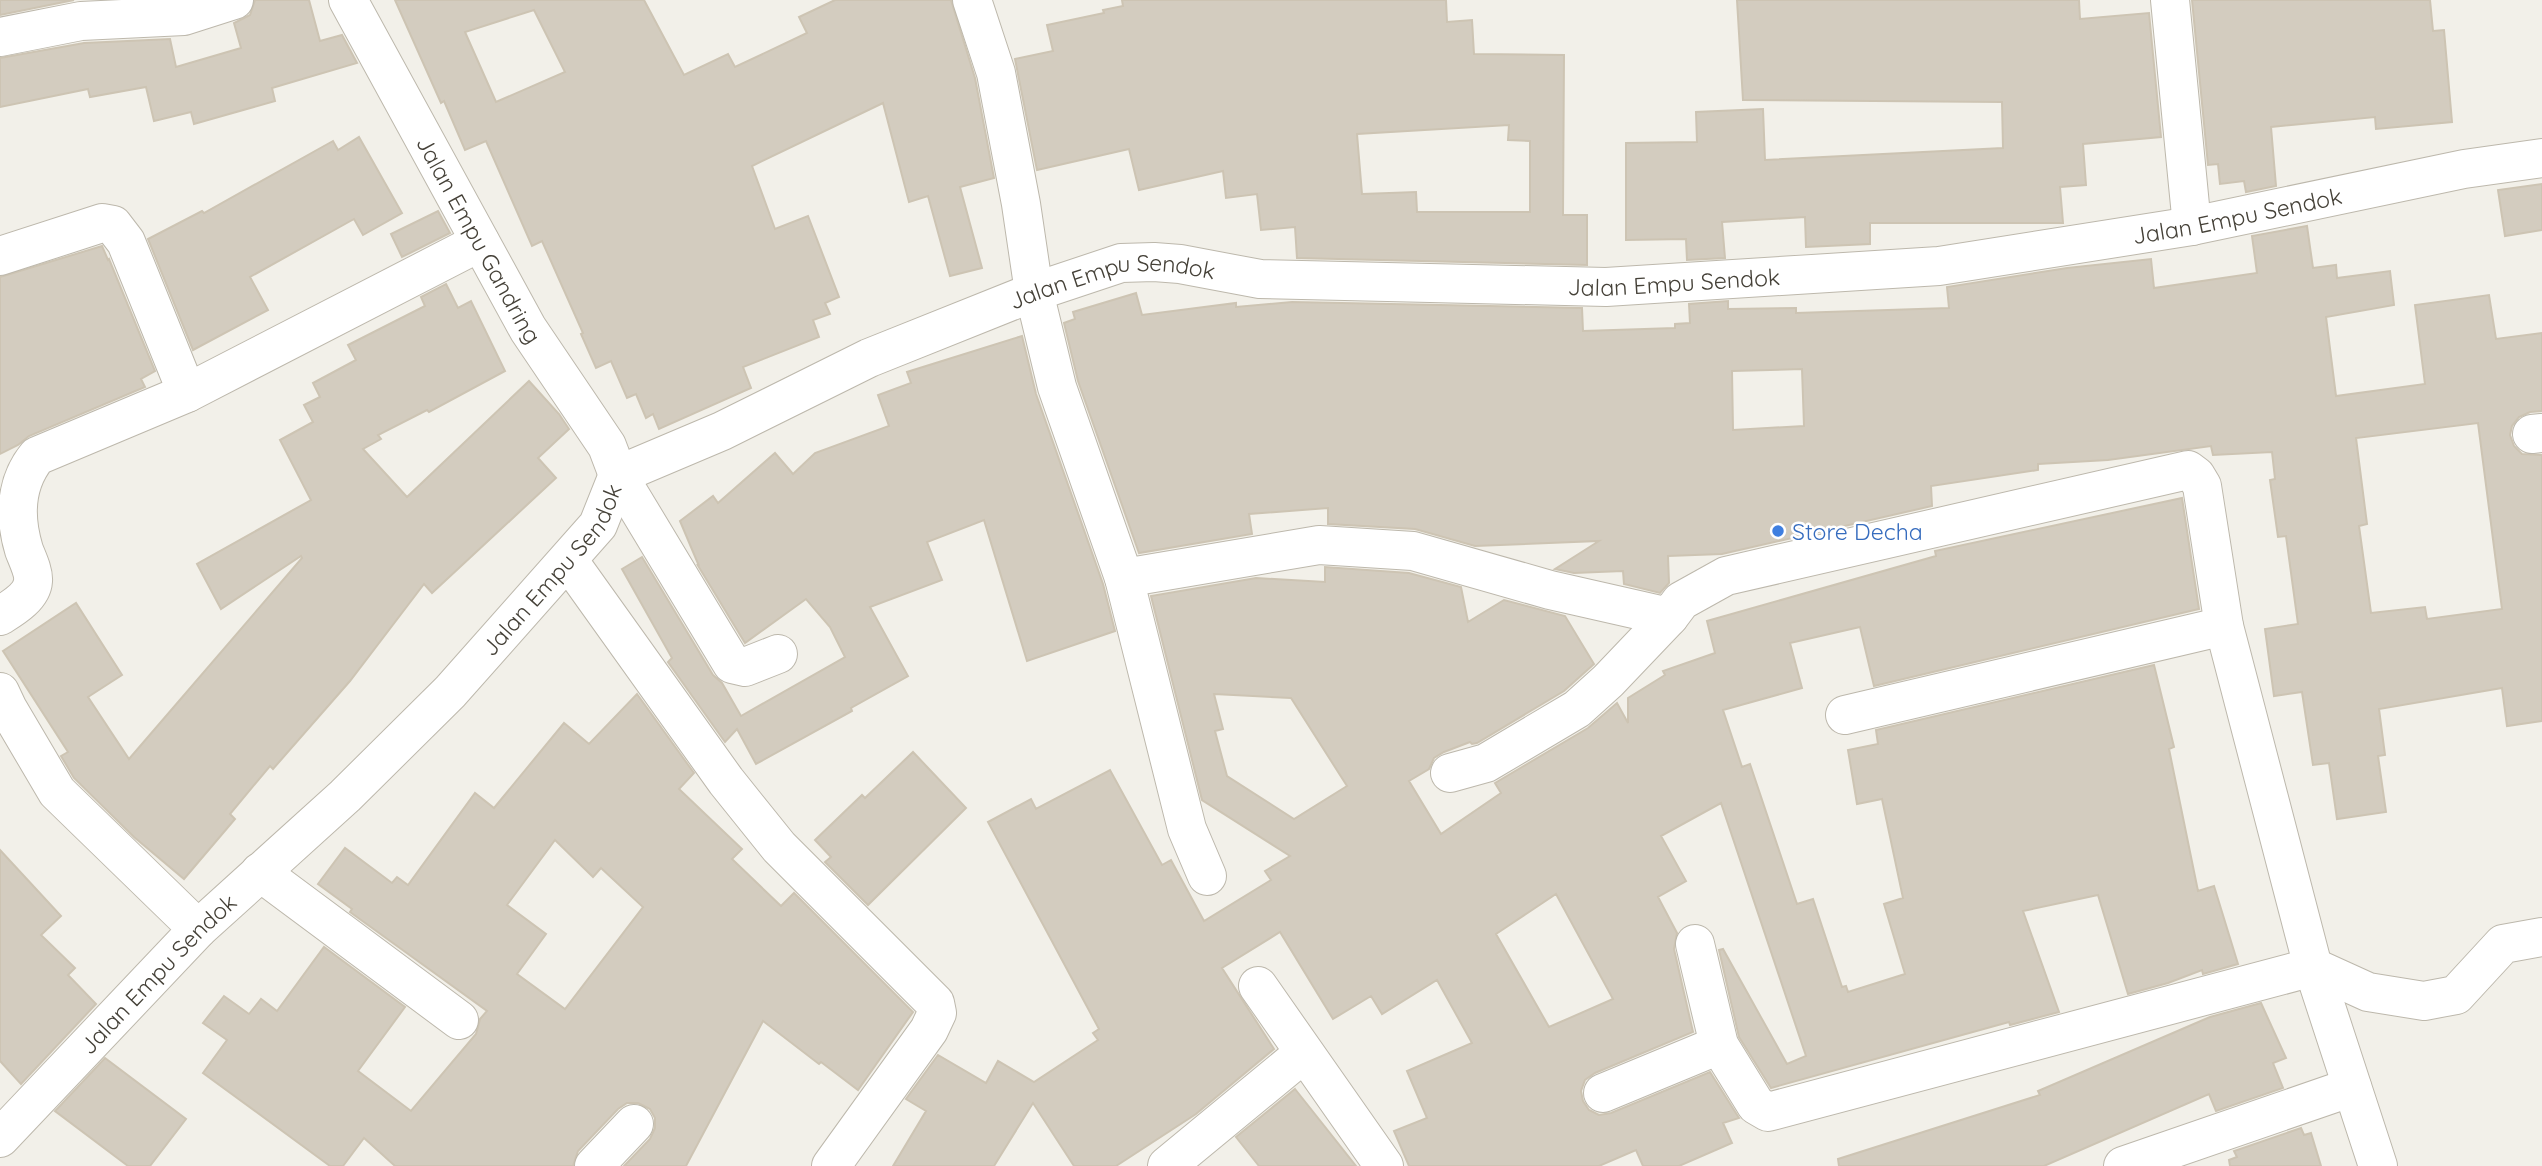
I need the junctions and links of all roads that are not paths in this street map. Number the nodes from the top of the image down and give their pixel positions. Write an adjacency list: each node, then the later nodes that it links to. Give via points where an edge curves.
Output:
1 (234, 0): 5 (street, via 184,16 81,22)
2 (348, 0): 8 (street, Jalan Empu Gandring)
3 (972, 0): 10 (street, via 996,73)
4 (2170, 0): 7 (street)
5 (0, 37)
6 (2542, 158): 7 (street, Jalan Empu Sendok, via 2464,169)
7 (2192, 226): 10 (street, Jalan Empu Sendok, via 1939,266 1606,287 1260,279 1154,262 1121,263)
8 (480, 242): 11 (street); 12 (street, Jalan Empu Gandring, via 528,328 607,446)
9 (0, 256): 11 (street, via 102,223 113,225 125,242)
10 (1034, 292): 12 (street, Jalan Empu Sendok, via 869,358 722,431); 14 (street, via 1057,387)
11 (187, 393): 15 (street, via 37,456 27,467 20,485 19,534 33,581 29,592)
12 (618, 475): 13 (street, Jalan Empu Sendok, via 598,525); 18 (street, Jalan Empu Gandring, via 732,664 745,667)
13 (568, 559): 22 (street, Jalan Empu Sendok, via 450,692); 37 (street, via 779,847 935,1003 937,1013 929,1030)
14 (1124, 578): 16 (street, via 1319,545 1413,551 1550,590); 23 (street, via 1186,829)
15 (0, 616)
16 (1669, 617): 17 (street, via 1681,601 1726,576 2188,470 2202,486); 21 (street, via 1577,709 1486,764)
17 (2224, 626): 20 (street); 27 (street)
18 (778, 654)
19 (0, 692): 24 (street, via 57,792)
20 (1845, 715)
21 (1450, 773)
22 (260, 872): 24 (street, Jalan Empu Sendok); 29 (street)
23 (1207, 876)
24 (198, 929): 35 (street, Jalan Empu Sendok)
25 (2542, 937): 27 (street, via 2503,944 2456,995 2424,1001 2368,992)
26 (1695, 944): 30 (street)
27 (2313, 967): 30 (street, via 1769,1112 1756,1105); 32 (street)
28 (1258, 986): 31 (street)
29 (458, 1020)
30 (1719, 1045): 33 (street)
31 (1304, 1053): 38 (street); 39 (street)
32 (2352, 1087): 40 (street); 41 (street)
33 (1603, 1093)
34 (634, 1124): 36 (street)
35 (0, 1138)
36 (594, 1166)
37 (831, 1166)
38 (1167, 1166)
39 (1384, 1166)
40 (2123, 1166)
41 (2378, 1166)

